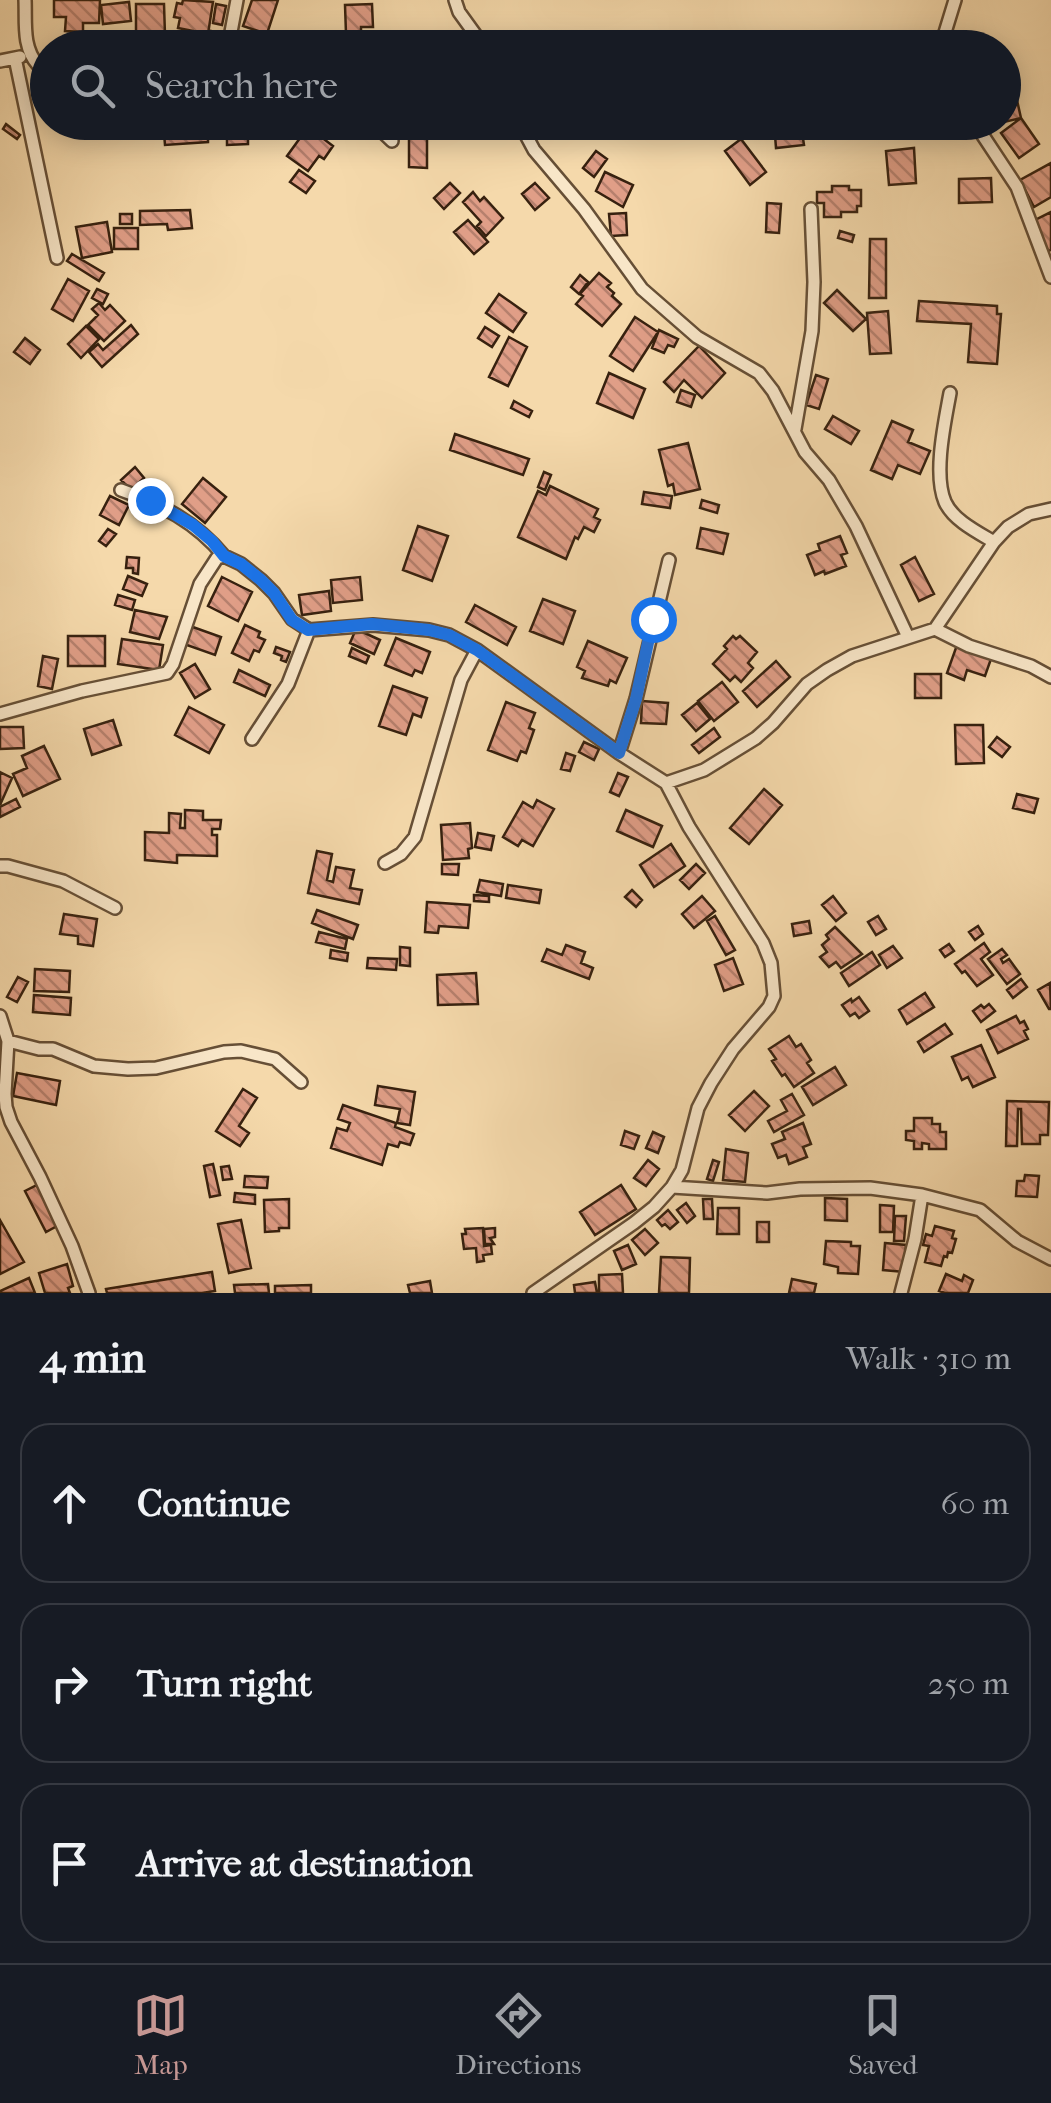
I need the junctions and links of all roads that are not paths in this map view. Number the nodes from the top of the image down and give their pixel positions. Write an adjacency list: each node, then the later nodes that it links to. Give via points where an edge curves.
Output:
1 (25, 0): 8 (street)
2 (237, 0): 5 (street)
3 (455, 0): 6 (street)
4 (955, 0): 7 (street)
5 (231, 30)
6 (472, 30)
7 (945, 30)
8 (29, 55): 9 (street)
9 (15, 58): 10 (street); 11 (street)
10 (0, 61)
11 (30, 129)
12 (32, 140): 16 (street)
13 (529, 140): 19 (street, via 642,289 697,337 759,373)
14 (986, 140): 17 (street, via 1017,186)
15 (810, 209): 19 (street, via 812,331)
16 (57, 258)
17 (1051, 277)
18 (950, 393): 22 (street, via 942,437 945,502)
19 (794, 429): 27 (street, via 856,526)
20 (121, 490): 23 (street, via 168,509)
21 (1051, 509): 22 (street, via 1030,514)
22 (994, 542): 25 (street)
23 (224, 556): 26 (street, via 261,580); 30 (street, via 200,584 167,673)
24 (668, 560): 32 (street)
25 (935, 629): 27 (street); 29 (street)
26 (308, 630): 28 (street, via 405,626 449,635); 31 (street, via 288,684)
27 (908, 637): 33 (street, via 827,670 736,752)
28 (477, 650): 32 (street); 34 (street, via 460,680 415,837)
29 (1051, 677)
30 (0, 714)
31 (252, 740)
32 (619, 753): 33 (street)
33 (666, 783): 40 (street, via 762,943 774,996 711,1083)
34 (385, 863)
35 (0, 866): 36 (street, via 63,882)
36 (115, 908)
37 (0, 1016): 38 (street)
38 (8, 1041): 39 (street, via 128,1069 241,1051 275,1060); 43 (street, via 6,1107)
39 (302, 1082)
40 (672, 1188): 41 (street, via 870,1188); 44 (street)
41 (922, 1196): 42 (street, via 980,1210); 45 (street)
42 (1051, 1259)
43 (90, 1293)
44 (533, 1293)
45 (900, 1293)

